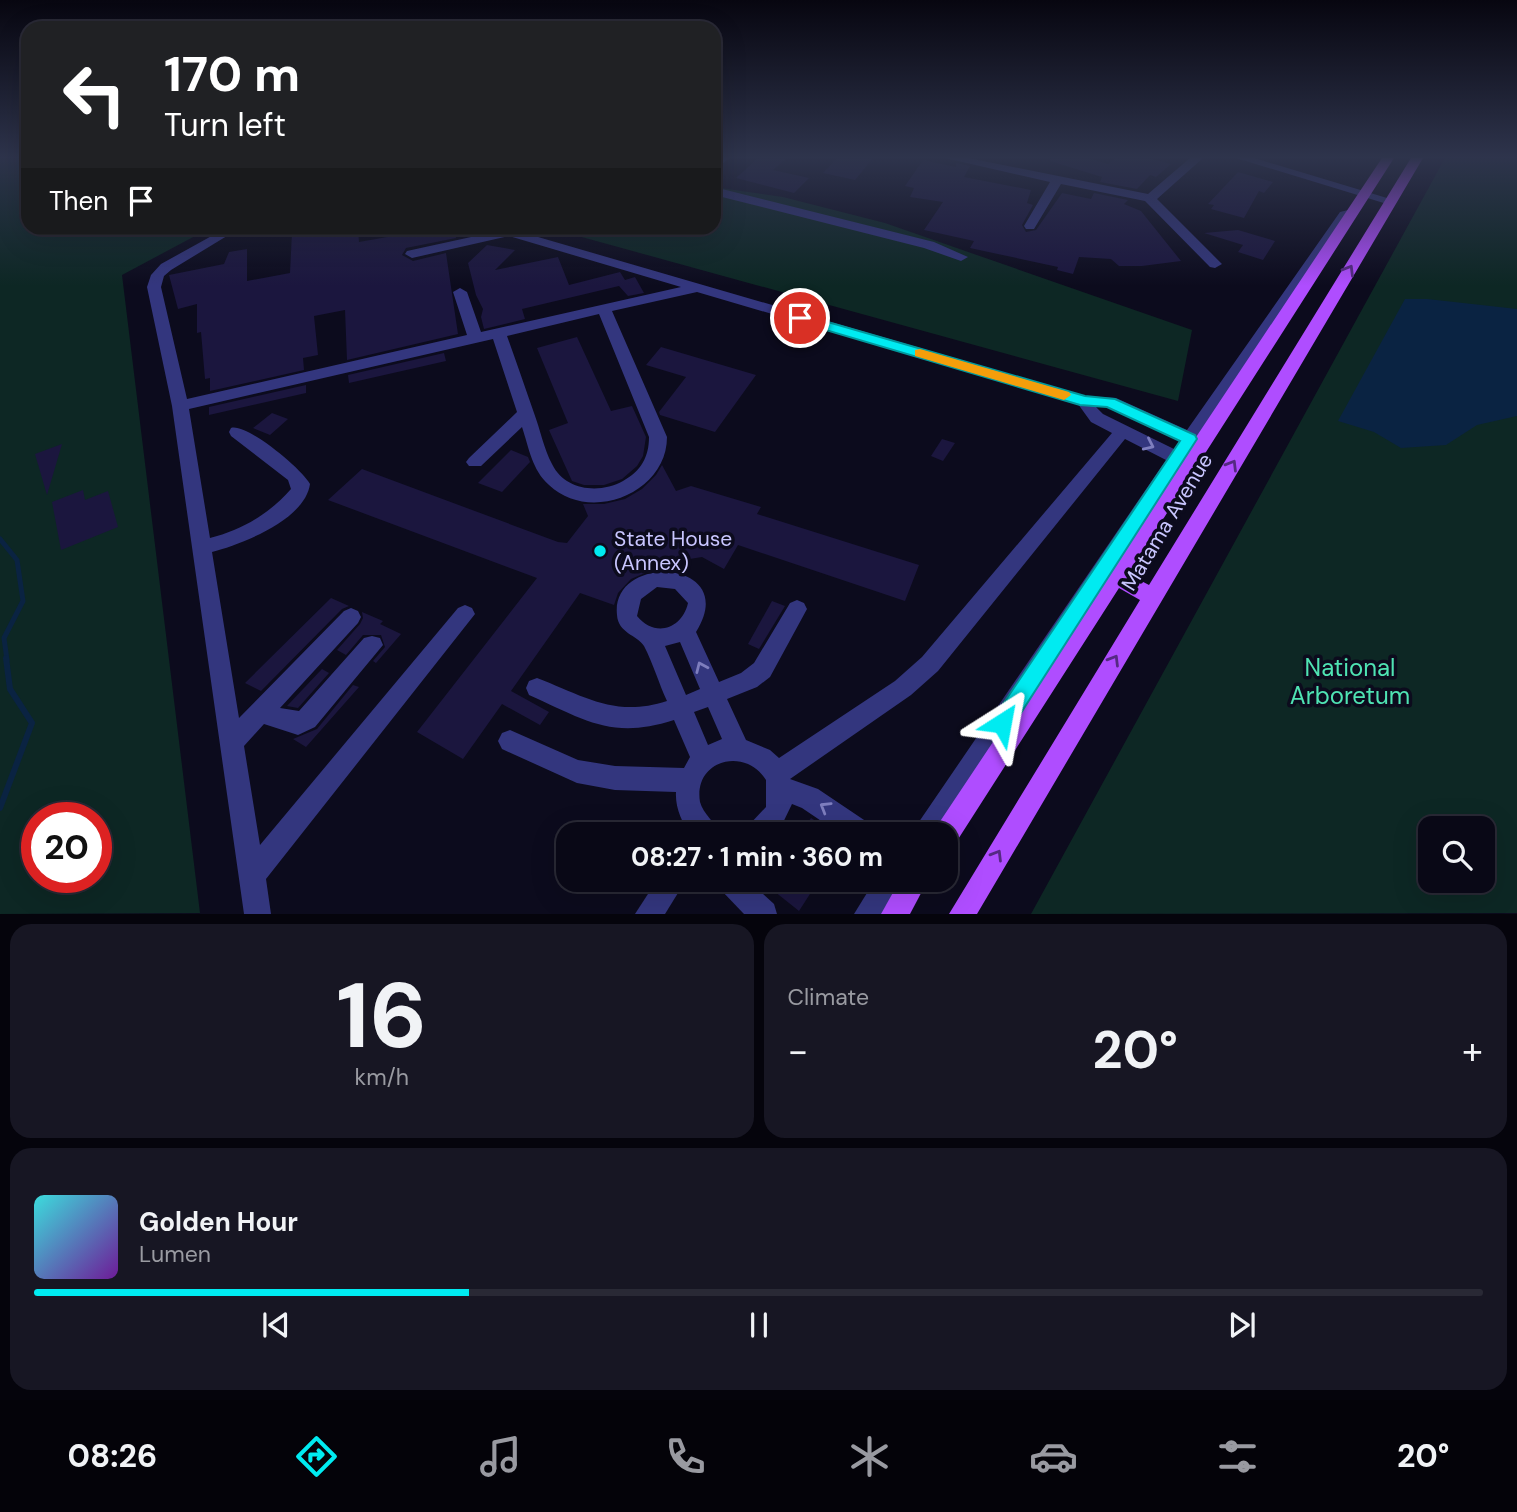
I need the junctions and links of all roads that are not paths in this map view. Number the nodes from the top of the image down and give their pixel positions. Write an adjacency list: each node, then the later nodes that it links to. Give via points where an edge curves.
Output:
1 (754, 201): 12 (street, via 939,247)
2 (1045, 201): 7 (street)
3 (1152, 201): 13 (street)
4 (1360, 201): 6 (main road, Matama Avenue)
5 (1391, 201): 29 (main road, Matama Avenue, one-way to 5)
6 (1352, 213): 24 (street, via 1343,215); 28 (main road, Matama Avenue)
7 (1030, 226)
8 (222, 235): 20 (street, via 166,267 154,287)
9 (498, 235): 11 (street)
10 (522, 235): 14 (street)
11 (412, 254)
12 (961, 257)
13 (1215, 264)
14 (696, 288): 16 (street); 19 (street)
15 (460, 292): 18 (street)
16 (604, 309): 17 (street); 21 (street, via 658,437 657,457 649,470 637,483 619,491 576,494 555,482 544,468)
17 (499, 334): 18 (street); 21 (street)
18 (476, 339): 20 (street)
19 (1085, 401): 23 (street, via 1097,418); 24 (street, via 1110,402)
20 (180, 407): 27 (street)
21 (526, 413): 26 (street)
22 (237, 432): 27 (street, via 294,475 300,491 252,532)
23 (1122, 432): 25 (street, one-way to 25); 44 (street, via 930,664)
24 (1190, 439): 25 (street)
25 (1177, 458): 48 (street)
26 (475, 462)
27 (202, 547): 41 (street)
28 (1116, 577): 29 (main road); 49 (main road, Matama Avenue)
29 (1152, 597): 60 (main road, Matama Avenue, one-way to 29)
30 (797, 609): 37 (street, via 762,670)
31 (465, 614): 50 (street)
32 (351, 617): 39 (street)
33 (685, 630): 34 (street, via 675,636); 34 (street, via 698,613 695,594 679,581 656,579 636,589 626,608 632,627); 37 (street, one-way to 33)
34 (651, 638): 38 (street)
35 (372, 645): 39 (street, via 307,719 298,723)
36 (537, 688): 38 (street, via 620,719 648,718)
37 (713, 694): 38 (street); 42 (street)
38 (679, 708): 43 (street)
39 (260, 712): 41 (street)
40 (510, 741): 43 (street, via 577,771 615,778)
41 (232, 742): 50 (street)
42 (738, 749): 43 (street, via 713,753); 44 (street, via 766,761)
43 (696, 770): 45 (street, via 686,799)
44 (778, 781): 46 (street, via 780,803); 47 (street, one-way to 44)
45 (695, 822)
46 (770, 822)
47 (845, 822)
48 (932, 822)
49 (955, 822)
50 (252, 875): 55 (street)
51 (665, 892): 56 (street)
52 (741, 892): 57 (street)
53 (883, 892): 58 (street)
54 (908, 892): 59 (main road)
55 (258, 914)
56 (648, 914)
57 (764, 914)
58 (867, 914)
59 (894, 914)
60 (962, 914)

